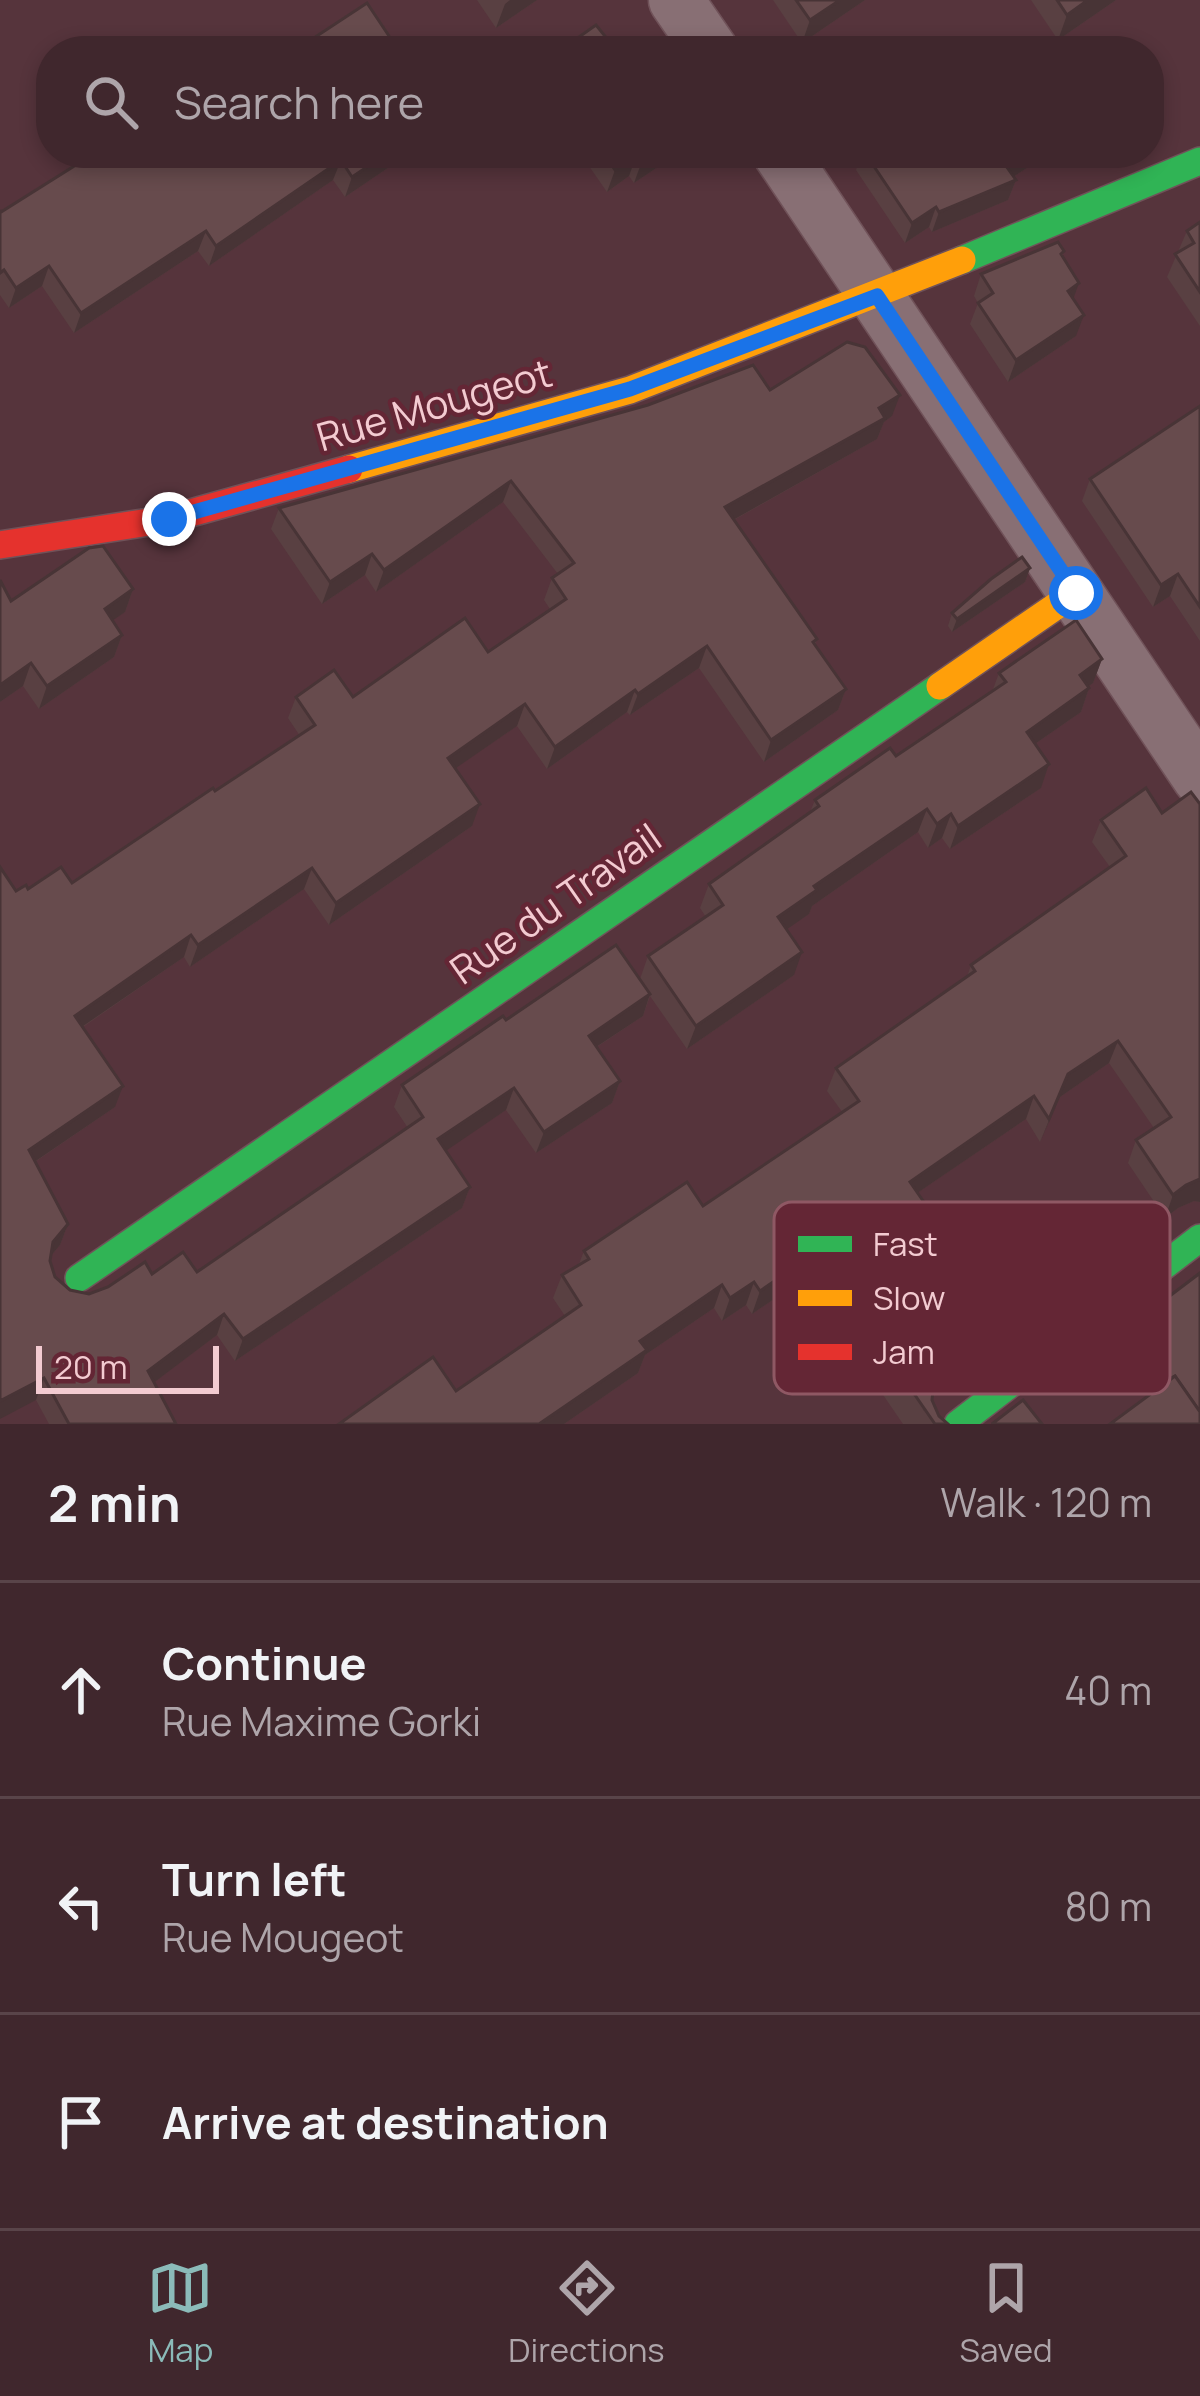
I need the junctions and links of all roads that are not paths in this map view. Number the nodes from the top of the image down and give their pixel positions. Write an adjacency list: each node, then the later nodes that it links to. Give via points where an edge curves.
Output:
1 (676, 0): 2 (street)
2 (701, 36)
3 (1200, 160): 5 (street, Rue Mougeot)
4 (790, 168): 5 (street)
5 (877, 296): 6 (street, Rue Mougeot, via 584,403 169,519); 7 (street)
6 (0, 545)
7 (1076, 593): 8 (street); 11 (street, Rue du Travail)
8 (1200, 778)
9 (1200, 1238): 10 (street)
10 (1170, 1261)
11 (79, 1278)
12 (997, 1394): 13 (street)
13 (958, 1424)

